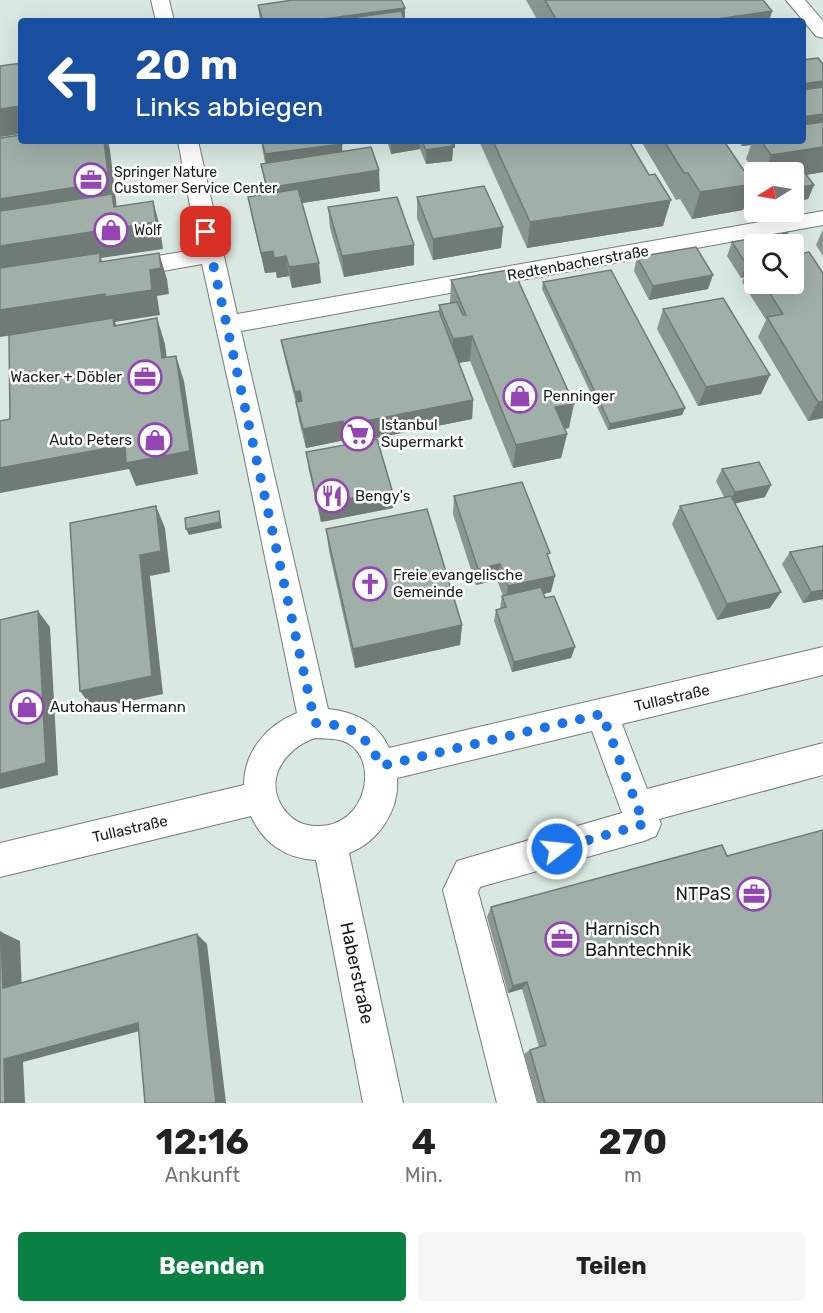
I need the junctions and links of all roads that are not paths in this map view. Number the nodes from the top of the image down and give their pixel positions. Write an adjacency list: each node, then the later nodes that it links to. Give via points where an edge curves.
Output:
1 (160, 0): 3 (street)
2 (795, 0): 4 (street)
3 (164, 18)
4 (823, 32)
5 (189, 144): 7 (street)
6 (823, 218): 9 (street, Redtenbacherstraße)
7 (211, 255): 8 (street); 9 (street)
8 (104, 273)
9 (226, 325): 12 (street)
10 (823, 661): 11 (street, Tullastraße)
11 (602, 714): 14 (street, Tullastraße); 16 (street)
12 (315, 723): 14 (street, via 339,724 359,733 372,746); 15 (street, via 290,732 270,750 259,774)
13 (823, 759): 16 (street)
14 (381, 766): 17 (street, via 382,791 375,811 358,830)
15 (259, 798): 17 (street, via 268,819 281,833 301,842); 18 (street, Tullastraße)
16 (638, 807): 20 (street, via 644,824 470,873 460,890)
17 (330, 843): 19 (street, Haberstraße)
18 (0, 860)
19 (383, 1103)
20 (517, 1103)

